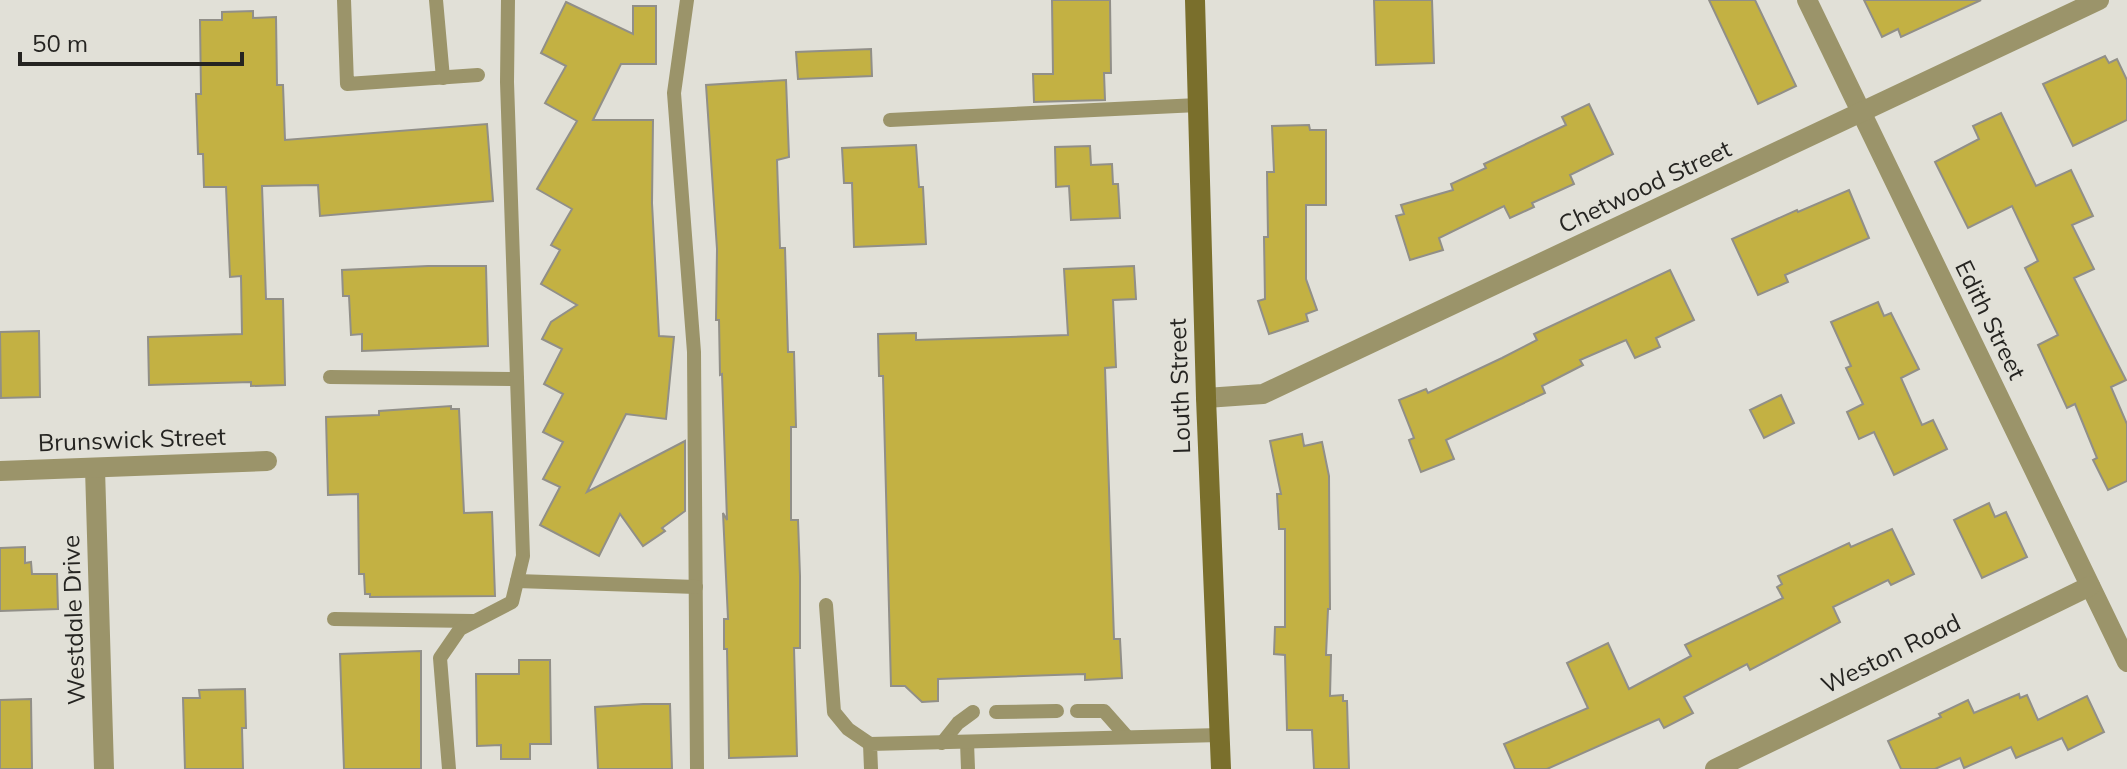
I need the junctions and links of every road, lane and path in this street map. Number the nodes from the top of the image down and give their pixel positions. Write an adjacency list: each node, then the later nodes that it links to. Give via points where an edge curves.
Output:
1 (344, 0): 9 (lane, via 347,84)
2 (436, 0): 9 (lane)
3 (508, 0): 14 (lane)
4 (687, 0): 21 (lane, via 674,93 694,352)
5 (1195, 0): 10 (main road, Louth Street)
6 (1807, 0): 11 (street, Edith Street)
7 (2099, 0): 11 (street, Chetwood Street)
8 (478, 75): 9 (lane)
9 (443, 78)
10 (1198, 105): 12 (lane); 15 (main road, Louth Street)
11 (1861, 114): 15 (street, Chetwood Street, via 1263,394); 20 (street, Edith Street)
12 (890, 120)
13 (330, 377): 14 (lane)
14 (517, 379): 19 (lane, via 523,556)
15 (1206, 398): 30 (main road, Louth Street)
16 (267, 461): 17 (street, Brunswick Street)
17 (95, 469): 18 (street, Brunswick Street); 35 (street, Westdale Drive)
18 (0, 471)
19 (517, 581): 21 (lane); 24 (lane, via 512,602)
20 (2090, 586): 25 (street, Edith Street); 41 (street, Weston Road)
21 (696, 587): 37 (lane)
22 (826, 605): 34 (lane, via 834,712)
23 (334, 619): 24 (lane)
24 (475, 621): 36 (lane, via 460,629 440,658)
25 (2127, 662)
26 (1057, 711): 29 (lane)
27 (1077, 711): 31 (lane, via 1104,711)
28 (973, 712): 33 (lane)
29 (996, 712)
30 (1220, 735): 31 (lane); 40 (main road, Louth Street)
31 (1127, 737): 32 (lane)
32 (967, 742): 33 (lane); 39 (lane)
33 (942, 743): 34 (lane)
34 (870, 744): 38 (lane)
35 (104, 769)
36 (449, 769)
37 (697, 769)
38 (871, 769)
39 (968, 769)
40 (1221, 769)
41 (1715, 769)

